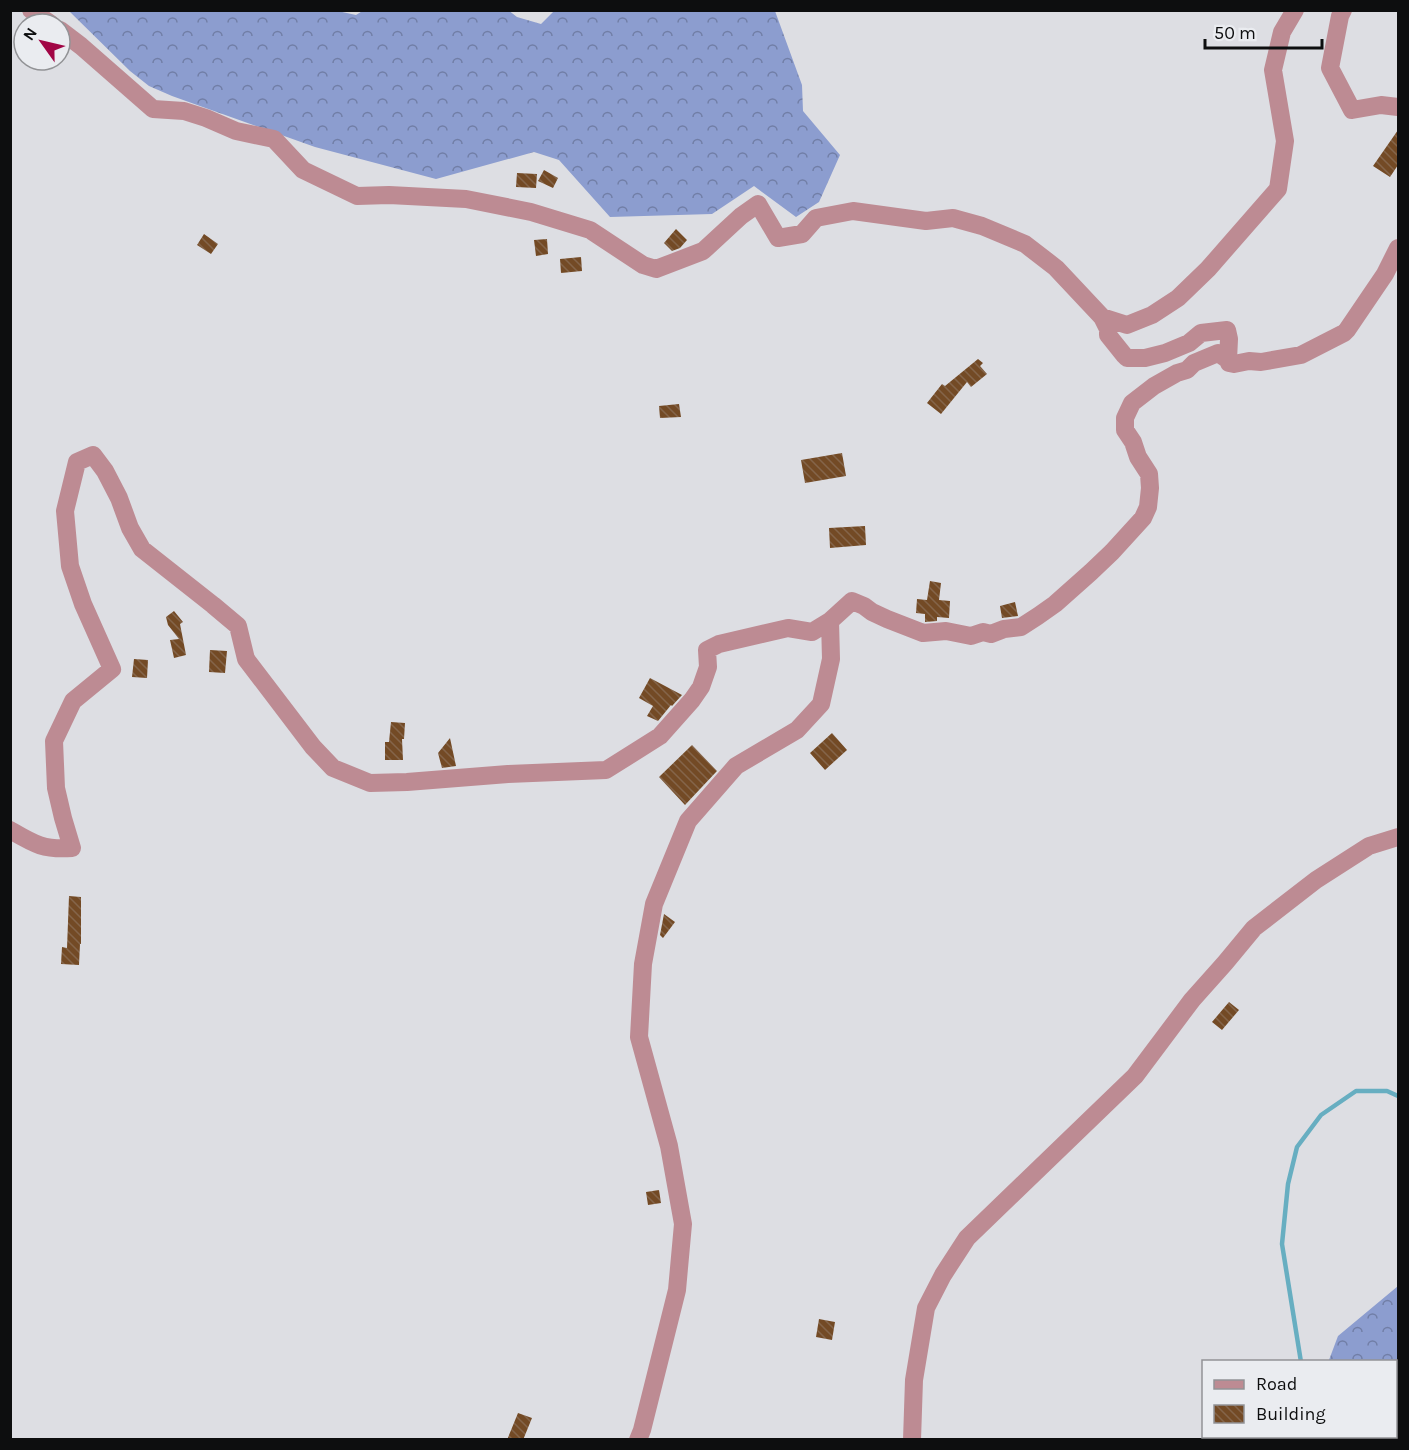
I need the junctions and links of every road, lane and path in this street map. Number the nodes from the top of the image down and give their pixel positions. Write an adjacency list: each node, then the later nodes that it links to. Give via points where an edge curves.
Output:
1 (1295, 10): 6 (street, via 1282,32 1272,70 1285,141 1278,189 1178,298 1127,325)
2 (1343, 10): 4 (street, via 1330,68 1352,110 1381,105)
3 (72, 39): 6 (street, via 153,109 184,111 236,131 274,139 303,170 357,196 466,199 531,212 590,230 644,265 656,268 703,251 758,204 778,238 802,234 816,218 853,211 926,221 953,218 1025,244 1056,268)
4 (1398, 107)
5 (1398, 249): 7 (street, via 1344,333 1301,354 1261,362 1234,364)
6 (1102, 317): 7 (street, via 1108,335 1127,358 1165,353 1201,333 1227,330)
7 (1228, 360): 8 (street, via 1218,353 1194,363 1132,403 1125,418 1125,430 1149,474 1148,507 1112,552 1038,616 1021,627 992,634 923,633 852,601)
8 (830, 621): 9 (street, via 813,632 788,628 707,650 708,667 692,700 660,736 606,770 370,783 333,768 326,761 246,659 238,626 142,549 105,471 93,455 77,462 64,512 70,567 112,669 73,701 54,741 56,788 72,848 35,845); 11 (street, via 831,658 821,704 797,730 736,765 688,821 654,904 643,964 639,1037 669,1146 683,1224 677,1290)
9 (10, 830)
10 (1398, 837): 12 (street, via 1369,846 1254,928 1192,1000 1135,1076 967,1238 926,1308 914,1380)
11 (638, 1440)
12 (912, 1440)

